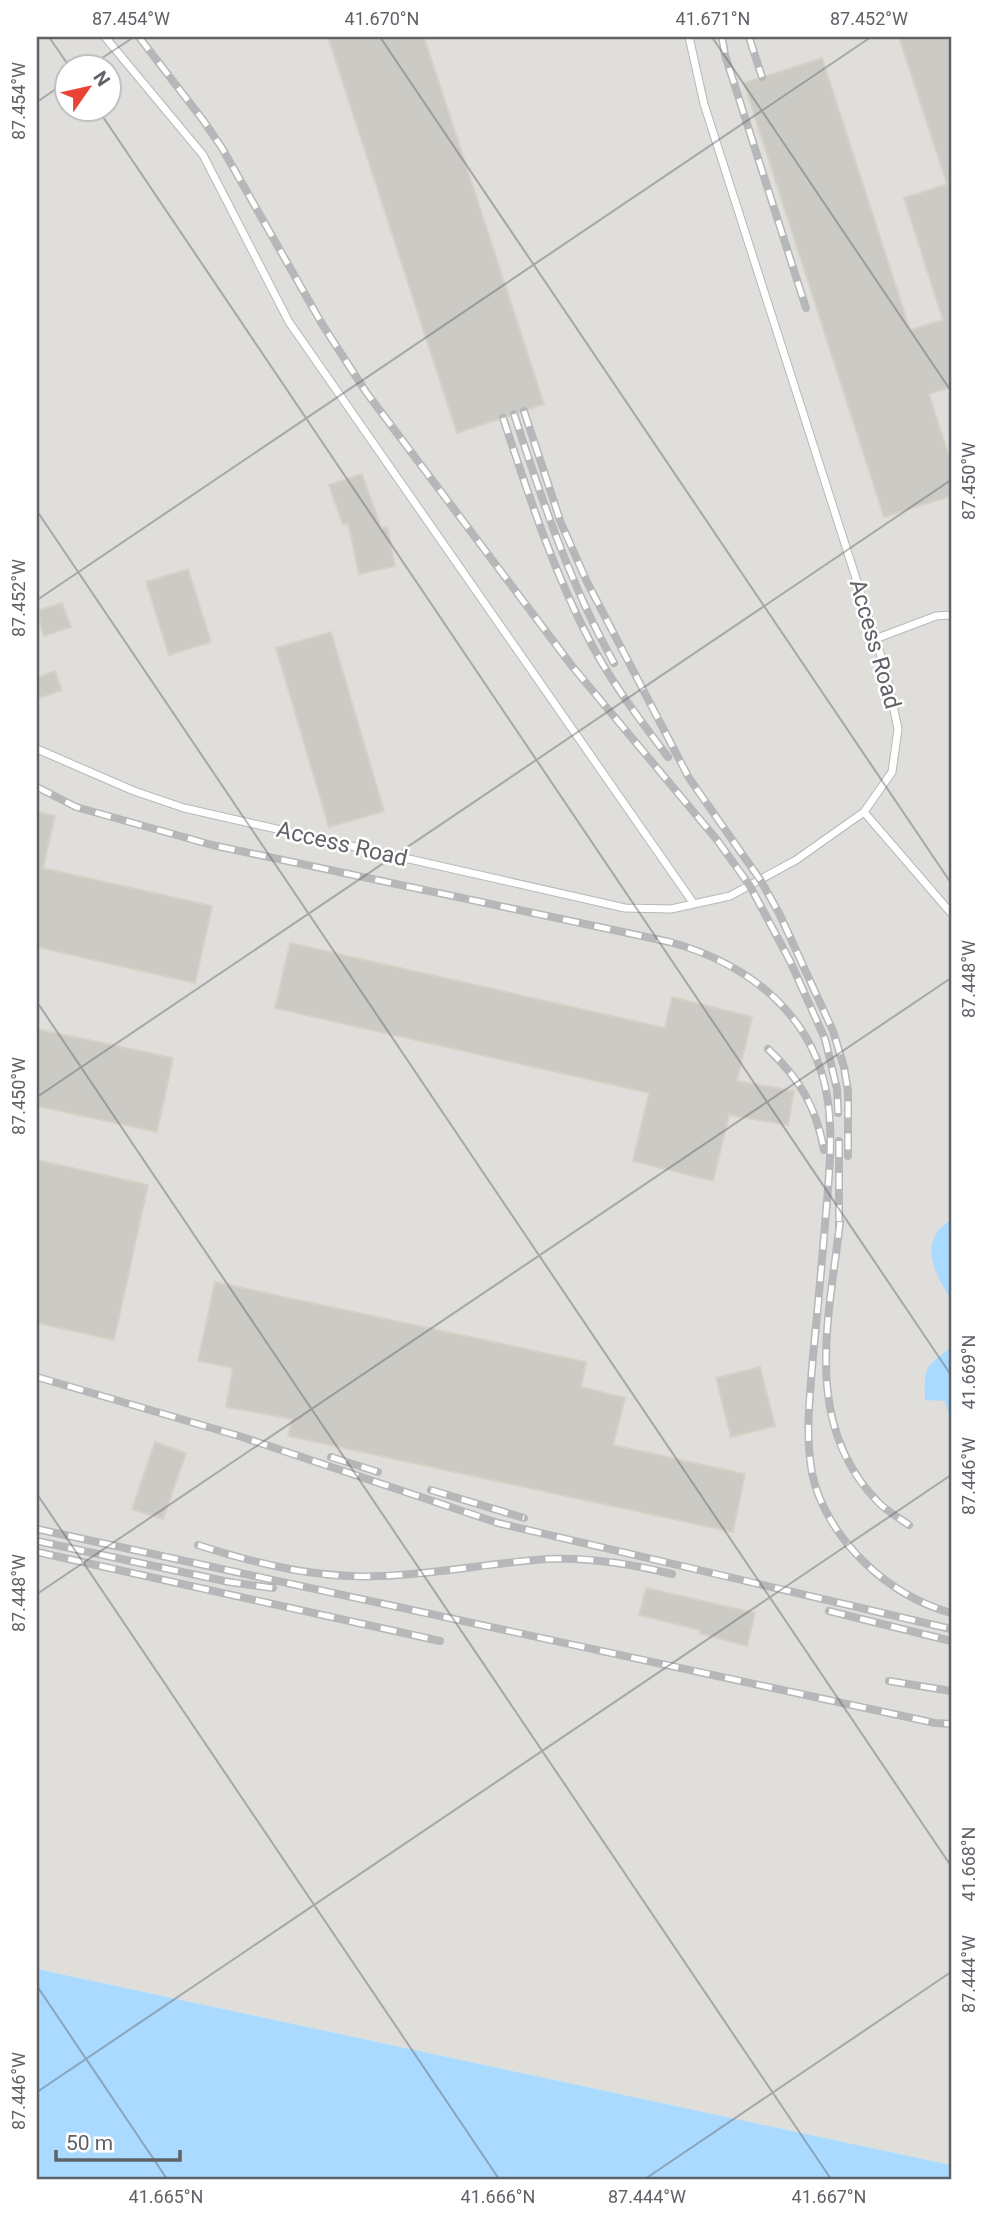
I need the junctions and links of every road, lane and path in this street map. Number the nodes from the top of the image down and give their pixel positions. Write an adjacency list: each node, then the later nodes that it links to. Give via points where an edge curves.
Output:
1 (105, 37): 7 (lane, via 203,155 289,322)
2 (689, 37): 4 (lane, Access Road, via 704,104)
3 (951, 615): 4 (lane, via 936,616)
4 (875, 639): 6 (lane, Access Road, via 898,729 892,772)
5 (37, 749): 7 (lane, Access Road, via 184,808 625,908 671,909)
6 (864, 812): 7 (lane, Access Road, via 761,881 730,896); 8 (lane)
7 (694, 904)
8 (951, 913)

